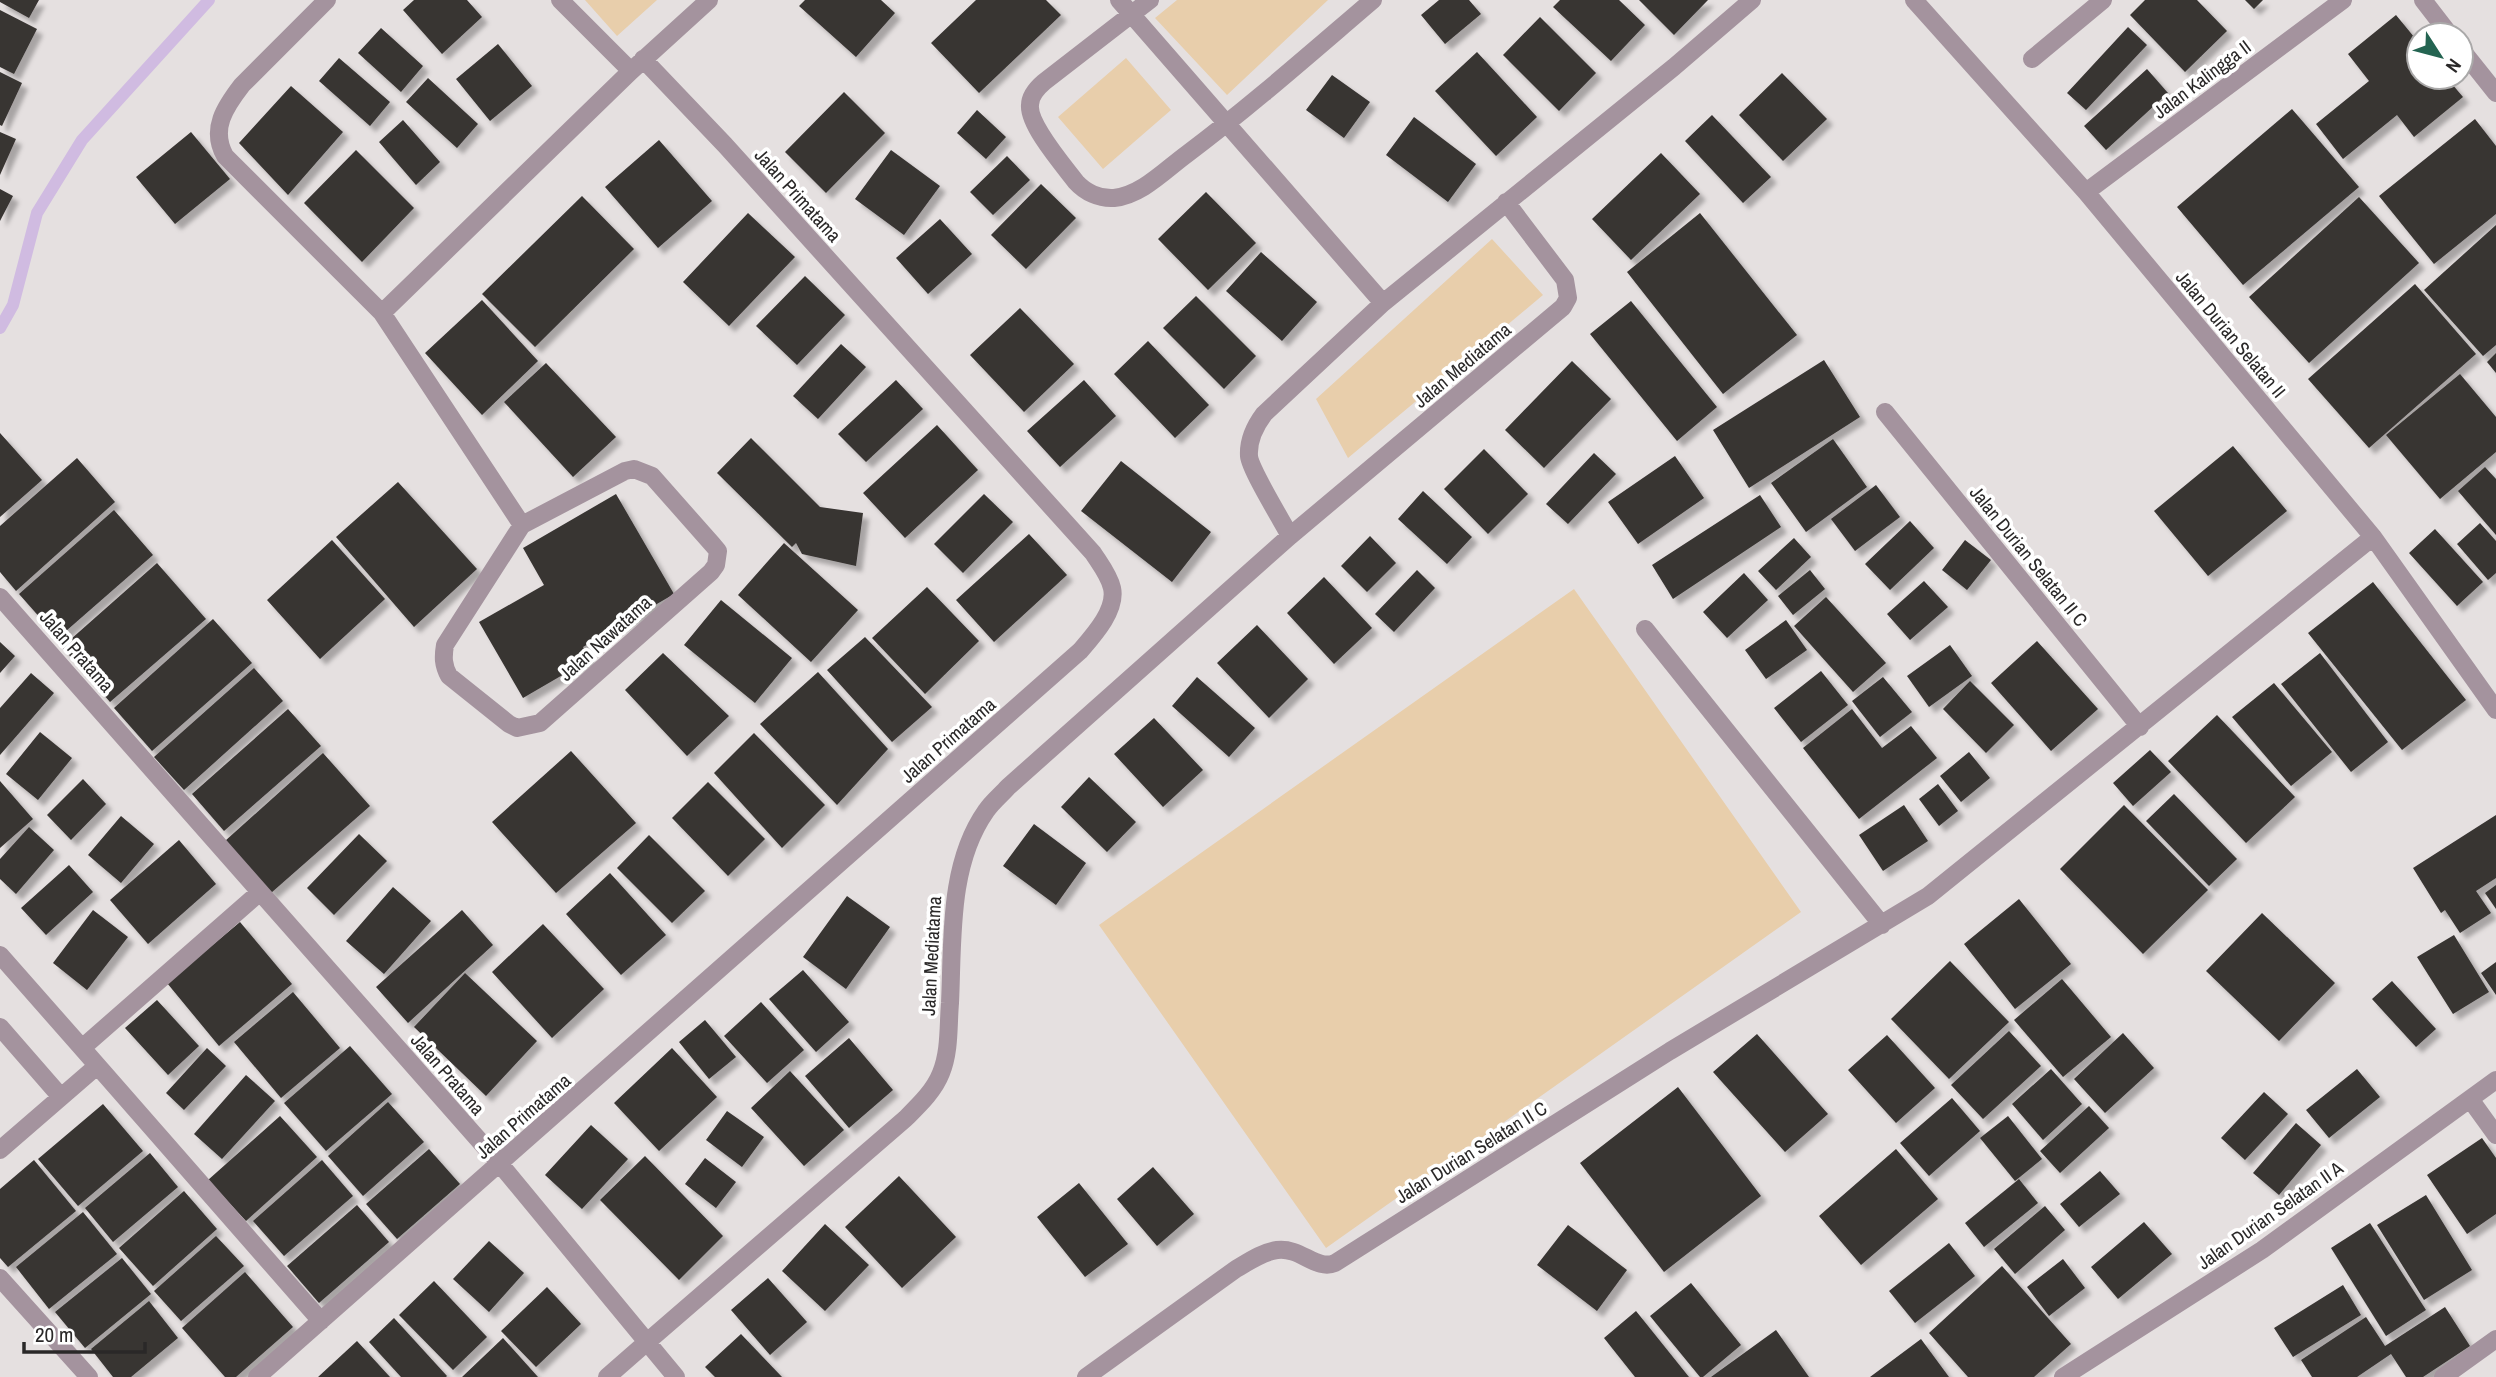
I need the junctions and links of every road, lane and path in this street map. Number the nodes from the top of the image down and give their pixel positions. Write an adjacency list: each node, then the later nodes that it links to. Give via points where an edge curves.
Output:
1 (327, 0): 22 (street, via 242,85 220,119 217,134 225,156)
2 (559, 0): 15 (street, Jalan Primatama)
3 (709, 0): 15 (street)
4 (1119, 0): 12 (street)
5 (1150, 0): 12 (street)
6 (1373, 0): 18 (street)
7 (1752, 0): 20 (street)
8 (1914, 0): 19 (street, Jalan Durian Selatan II)
9 (2103, 0): 14 (street)
10 (2343, 0): 19 (street, Jalan Kalingga II)
11 (2423, 0): 13 (street)
12 (1132, 14): 18 (street); 18 (street, via 1033,94 1031,115 1076,182 1095,196 1127,194)
13 (2439, 21)
14 (2032, 59)
15 (637, 65): 22 (street); 42 (street, Jalan Primatama, via 725,145 1093,553 1113,591 1097,631 1080,652)
16 (2475, 67): 17 (street)
17 (2496, 93)
18 (1227, 125): 21 (street)
19 (2086, 192): 26 (street, Jalan Durian Selatan II)
20 (1506, 202): 21 (street); 25 (street, Jalan Mediatama, via 1565,279 1568,298 1563,307)
21 (1384, 303): 25 (street, via 1256,425 1249,459)
22 (382, 313): 24 (street)
23 (1885, 412): 30 (street, Jalan Durian Selatan II C)
24 (522, 525): 24 (street, Jalan Nawatama, via 634,469 652,476 718,551 711,572 547,718 517,728 449,676 443,655)
25 (1290, 536): 46 (street, Jalan Mediatama, via 1008,787 986,812 957,886 946,1058 927,1096)
26 (2373, 537): 29 (street, Jalan Durian Selatan II); 30 (street, Jalan Durian Selatan II C)
27 (0, 597): 31 (street, Jalan Pratama)
28 (1645, 629): 32 (street)
29 (2496, 710)
30 (2140, 727): 32 (street, Jalan Durian Selatan II C, via 1928,895)
31 (260, 892): 35 (street); 42 (street, Jalan Pratama)
32 (1882, 925): 51 (street, Jalan Durian Selatan II C, via 1670,1051 1335,1263 1322,1265 1296,1251 1268,1252 1236,1269)
33 (0, 955): 35 (street)
34 (0, 1027): 38 (street)
35 (82, 1048): 36 (street)
36 (97, 1066): 38 (street); 44 (street)
37 (2496, 1080): 39 (street, Jalan Durian Selatan II A)
38 (61, 1097): 41 (street)
39 (2470, 1099): 40 (street); 52 (street, Jalan Durian Selatan II A, via 2262,1250)
40 (2496, 1135)
41 (0, 1150)
42 (500, 1164): 44 (street, Jalan Primatama); 46 (street, Jalan Pratama)
43 (0, 1278): 47 (street)
44 (321, 1321): 48 (street, Jalan Primatama)
45 (2496, 1339): 53 (street)
46 (647, 1342): 49 (street); 50 (street)
47 (89, 1377)
48 (257, 1377)
49 (607, 1377)
50 (676, 1377)
51 (1086, 1377)
52 (2063, 1377)
53 (2443, 1377)

